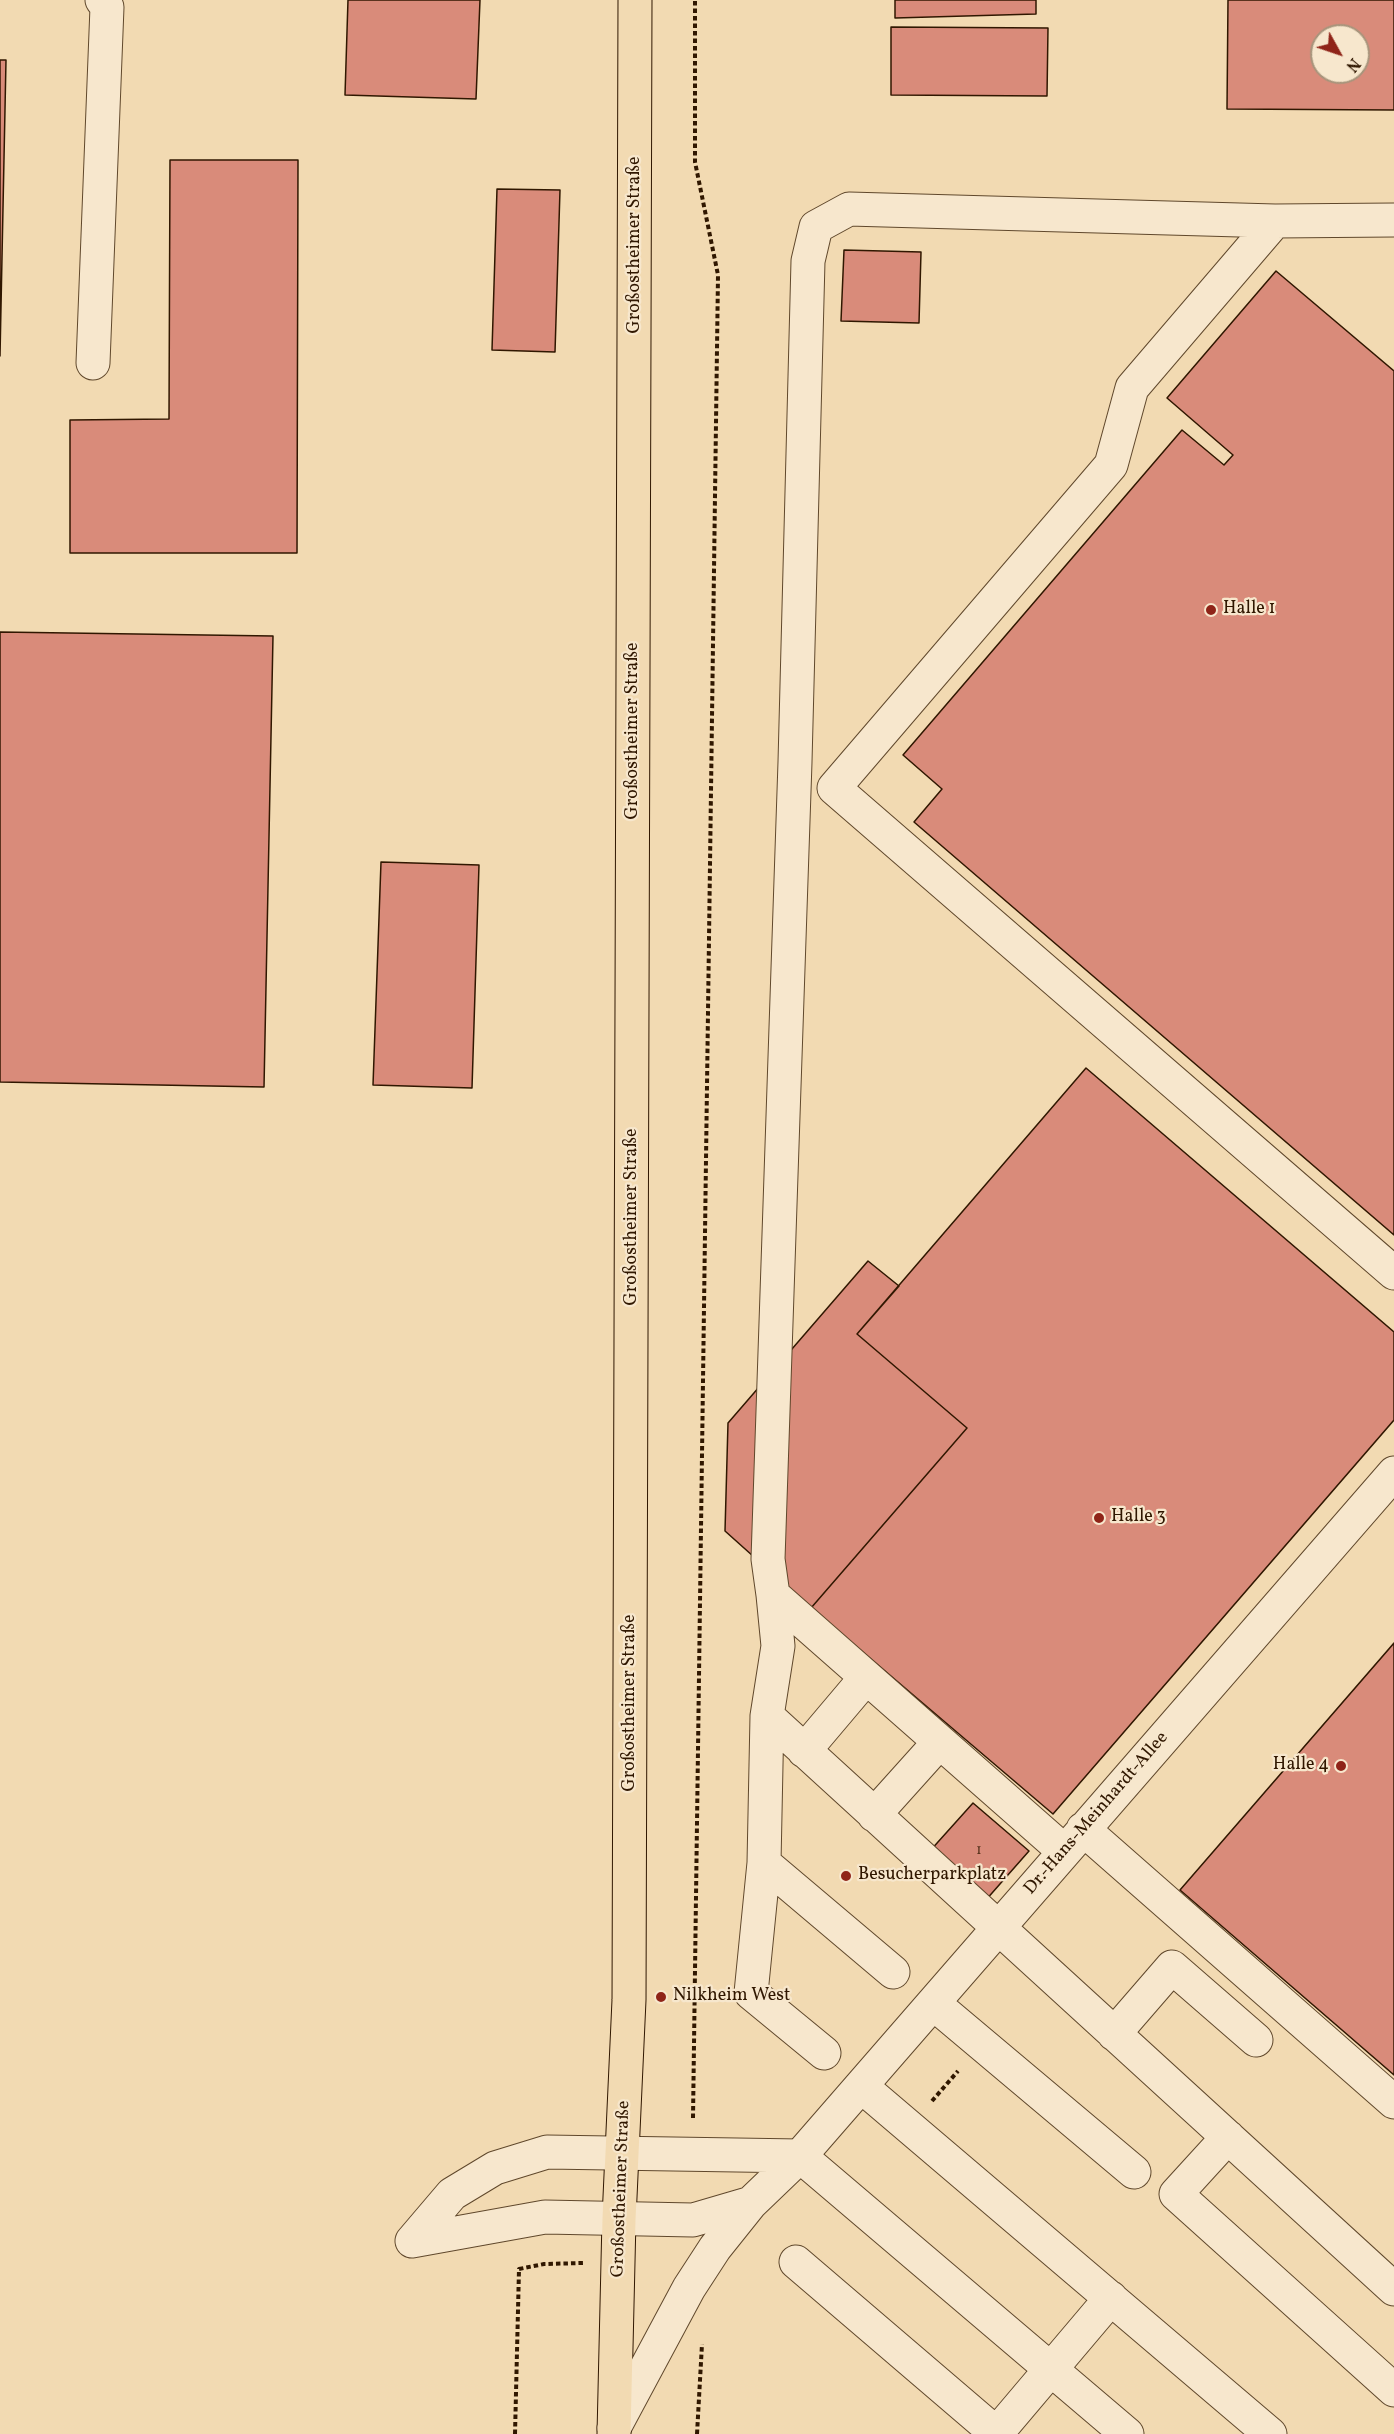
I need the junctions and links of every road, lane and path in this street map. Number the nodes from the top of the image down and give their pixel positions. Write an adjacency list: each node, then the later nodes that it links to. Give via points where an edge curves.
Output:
1 (102, 0): 6 (lane, via 107,7)
2 (635, 0): 30 (main road, Großostheimer Straße, via 630,1952)
3 (694, 0): 31 (path, via 695,162 718,274)
4 (1394, 220): 5 (lane)
5 (1275, 221): 7 (lane, via 849,209 816,227 808,261); 8 (lane, via 1132,388 1111,465)
6 (93, 363)
7 (795, 762): 8 (lane); 11 (lane, via 768,1548)
8 (834, 788): 9 (lane)
9 (1394, 1274)
10 (1394, 1473): 17 (lane, Dr.-Hans-Meinhardt-Allee)
11 (773, 1595): 13 (lane, via 778,1646); 17 (lane)
12 (864, 1680): 15 (lane)
13 (767, 1716): 15 (lane); 18 (lane)
14 (936, 1746): 16 (lane)
15 (804, 1750): 16 (lane)
16 (874, 1815): 19 (lane)
17 (1074, 1840): 19 (lane, Dr.-Hans-Meinhardt-Allee); 27 (lane)
18 (764, 1863): 20 (lane); 24 (lane, via 751,1993)
19 (998, 1928): 21 (lane, Dr.-Hans-Meinhardt-Allee); 22 (lane)
20 (893, 1972)
21 (933, 2003): 26 (lane, Dr.-Hans-Meinhardt-Allee); 33 (lane)
22 (1114, 2034): 23 (lane, via 1172,1967); 29 (lane)
23 (1256, 2040)
24 (824, 2053)
25 (955, 2074): 28 (path)
26 (861, 2086): 32 (lane, Dr.-Hans-Meinhardt-Allee); 39 (lane)
27 (1394, 2102)
28 (929, 2104)
29 (1228, 2137): 38 (lane); 41 (lane, via 1176,2194)
30 (623, 2154): 31 (lane); 35 (main road, Großostheimer Straße); 35 (lane, Dr.-Hans-Meinhardt-Allee, via 547,2152 495,2168 452,2194 412,2241 545,2217)
31 (693, 2155): 32 (lane)
32 (800, 2156): 34 (lane, Dr.-Hans-Meinhardt-Allee); 40 (lane)
33 (1134, 2172)
34 (751, 2204): 35 (lane, Dr.-Hans-Meinhardt-Allee, via 693,2220); 42 (lane, via 688,2288)
35 (620, 2219): 42 (main road, Großostheimer Straße)
36 (796, 2262): 44 (lane)
37 (544, 2264): 43 (path, via 519,2268)
38 (1394, 2289)
39 (1110, 2298): 40 (lane); 46 (lane)
40 (1051, 2369): 44 (lane); 45 (lane)
41 (1394, 2390)
42 (614, 2431)
43 (515, 2434)
44 (996, 2434)
45 (1127, 2434)
46 (1270, 2434)

